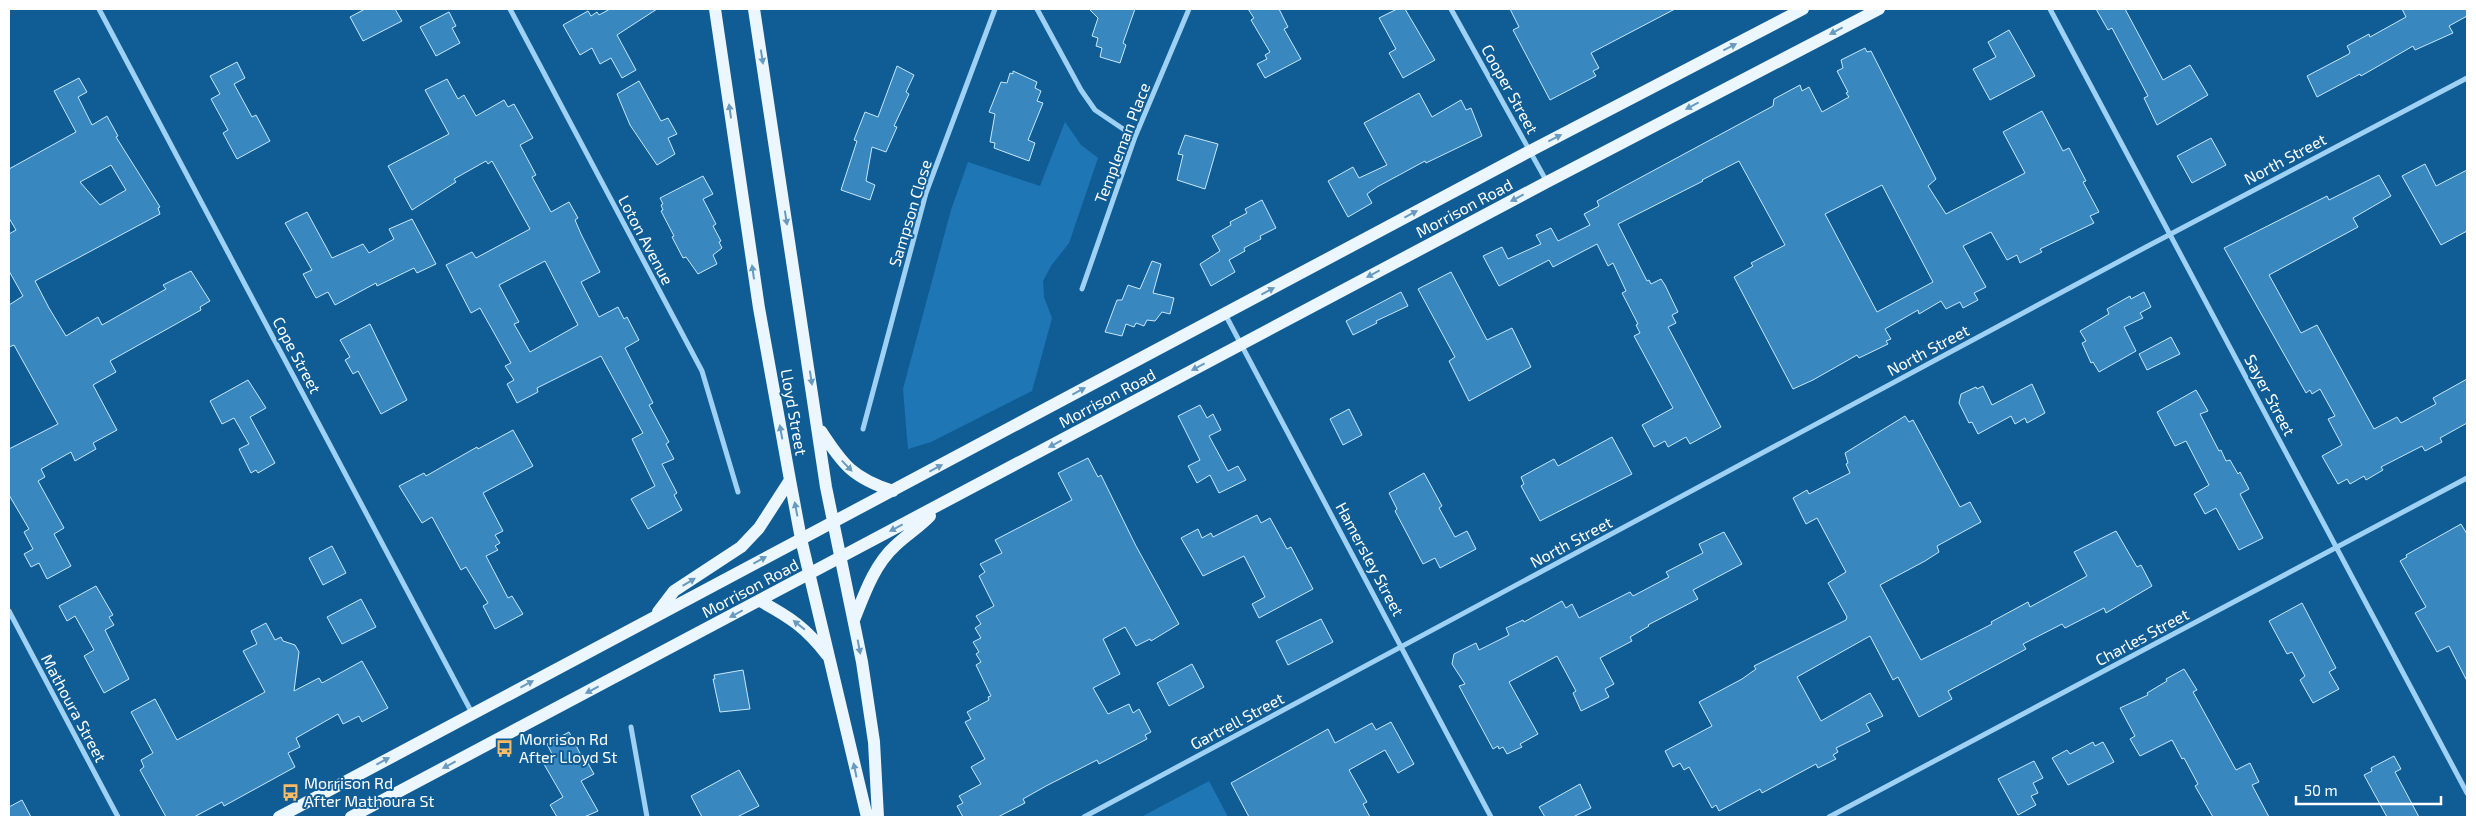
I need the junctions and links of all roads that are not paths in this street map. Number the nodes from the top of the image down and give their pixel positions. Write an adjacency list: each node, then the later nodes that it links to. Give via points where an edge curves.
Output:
1 (99, 9): 38 (street, Cope Street)
2 (510, 9): 25 (street, Loton Avenue, via 702,371)
3 (715, 9): 23 (main road, Lloyd Street, one-way to 3, via 758,308)
4 (754, 9): 20 (main road, Lloyd Street, one-way to 20)
5 (995, 9): 21 (street, Sampson Close, via 926,193)
6 (1037, 9): 13 (street, via 1094,110)
7 (1189, 9): 13 (street, Templeman Place)
8 (1451, 9): 14 (street, Cooper Street)
9 (1803, 9): 14 (main road, Morrison Road, one-way to 9)
10 (1879, 9): 15 (main road, Morrison Road, one-way to 15)
11 (2050, 9): 16 (street, Sayer Street)
12 (2467, 78): 16 (street, North Street)
13 (1135, 137): 17 (street, Templeman Place)
14 (1530, 151): 15 (street, Cooper Street); 18 (main road, Morrison Road, one-way to 14)
15 (1547, 182): 19 (main road, Morrison Road, one-way to 19)
16 (2170, 234): 29 (street, Sayer Street); 36 (street, North Street)
17 (1082, 289)
18 (1225, 314): 19 (street, Hamersley Street); 24 (main road, Morrison Road, one-way to 18)
19 (1241, 344): 26 (main road, Morrison Road, one-way to 26); 36 (street, Hamersley Street)
20 (818, 427): 24 (main road, one-way to 24, via 848,468 867,482); 27 (main road, Lloyd Street)
21 (864, 429)
22 (2467, 478): 29 (street, Charles Street)
23 (790, 480): 28 (main road, Lloyd Street, one-way to 23); 34 (main road, one-way to 23, via 674,591 741,547 759,528)
24 (892, 491): 27 (main road, Morrison Road)
25 (738, 492)
26 (941, 505): 30 (main road, Morrison Road, one-way to 30); 35 (main road, via 893,547 880,563)
27 (833, 523): 28 (main road, Morrison Road); 30 (main road, Lloyd Street)
28 (802, 538): 31 (main road, Lloyd Street); 34 (main road, Morrison Road, one-way to 28)
29 (2337, 548): 40 (street, Sayer Street); 49 (street, Charles Street)
30 (841, 558): 31 (main road, Morrison Road); 35 (main road, Lloyd Street)
31 (810, 575): 32 (main road, Morrison Road); 37 (main road, Lloyd Street)
32 (760, 601): 37 (main road, one-way to 32, via 810,633 787,615); 43 (main road, Morrison Road, one-way to 43)
33 (9, 611): 41 (street, Mathoura Street)
34 (655, 616): 38 (main road, Morrison Road, one-way to 34)
35 (854, 620): 46 (main road, Lloyd Street, one-way to 46, via 874,742)
36 (1402, 647): 47 (street, Gartrell Street); 48 (street, Hamersley Street)
37 (830, 659): 45 (main road, Lloyd Street, one-way to 37)
38 (472, 713): 42 (main road, Morrison Road, one-way to 38)
39 (631, 727): 44 (street)
40 (2467, 793)
41 (118, 817)
42 (279, 817)
43 (351, 817)
44 (647, 817)
45 (867, 817)
46 (878, 817)
47 (1084, 817)
48 (1492, 817)
49 (1829, 817)

